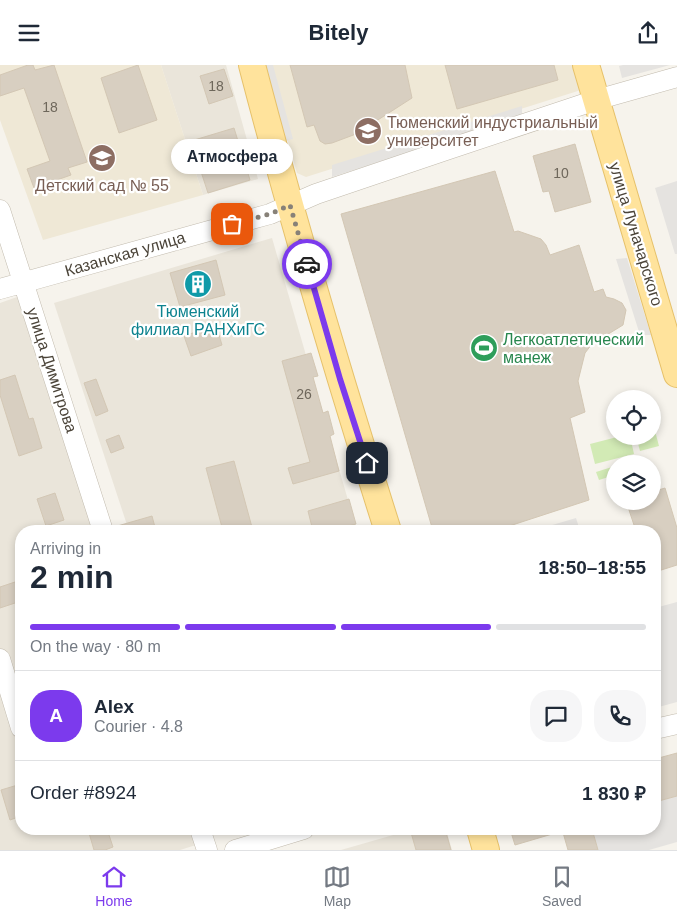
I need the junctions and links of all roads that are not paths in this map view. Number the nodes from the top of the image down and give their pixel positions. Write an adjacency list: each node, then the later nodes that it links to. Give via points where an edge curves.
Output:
1 (252, 65): 5 (main road)
2 (586, 65): 4 (main road, улица Луначарского)
3 (677, 77): 4 (street, Казанская улица)
4 (596, 100): 5 (street, Казанская улица); 9 (main road, улица Луначарского)
5 (290, 205): 7 (street, Казанская улица, via 270,214); 12 (main road)
6 (0, 210): 7 (street, улица Димитрова)
7 (24, 282): 8 (street, Казанская улица); 11 (street, улица Димитрова)
8 (0, 289)
9 (671, 333): 10 (main road, улица Луначарского)
10 (677, 374)
11 (101, 525)
12 (386, 525)
13 (0, 659): 14 (street)
14 (15, 708)
15 (677, 723): 16 (street)
16 (661, 727)
17 (202, 835): 20 (street)
18 (284, 835): 21 (street)
19 (482, 835): 22 (main road)
20 (207, 850)
21 (235, 850)
22 (486, 850)

